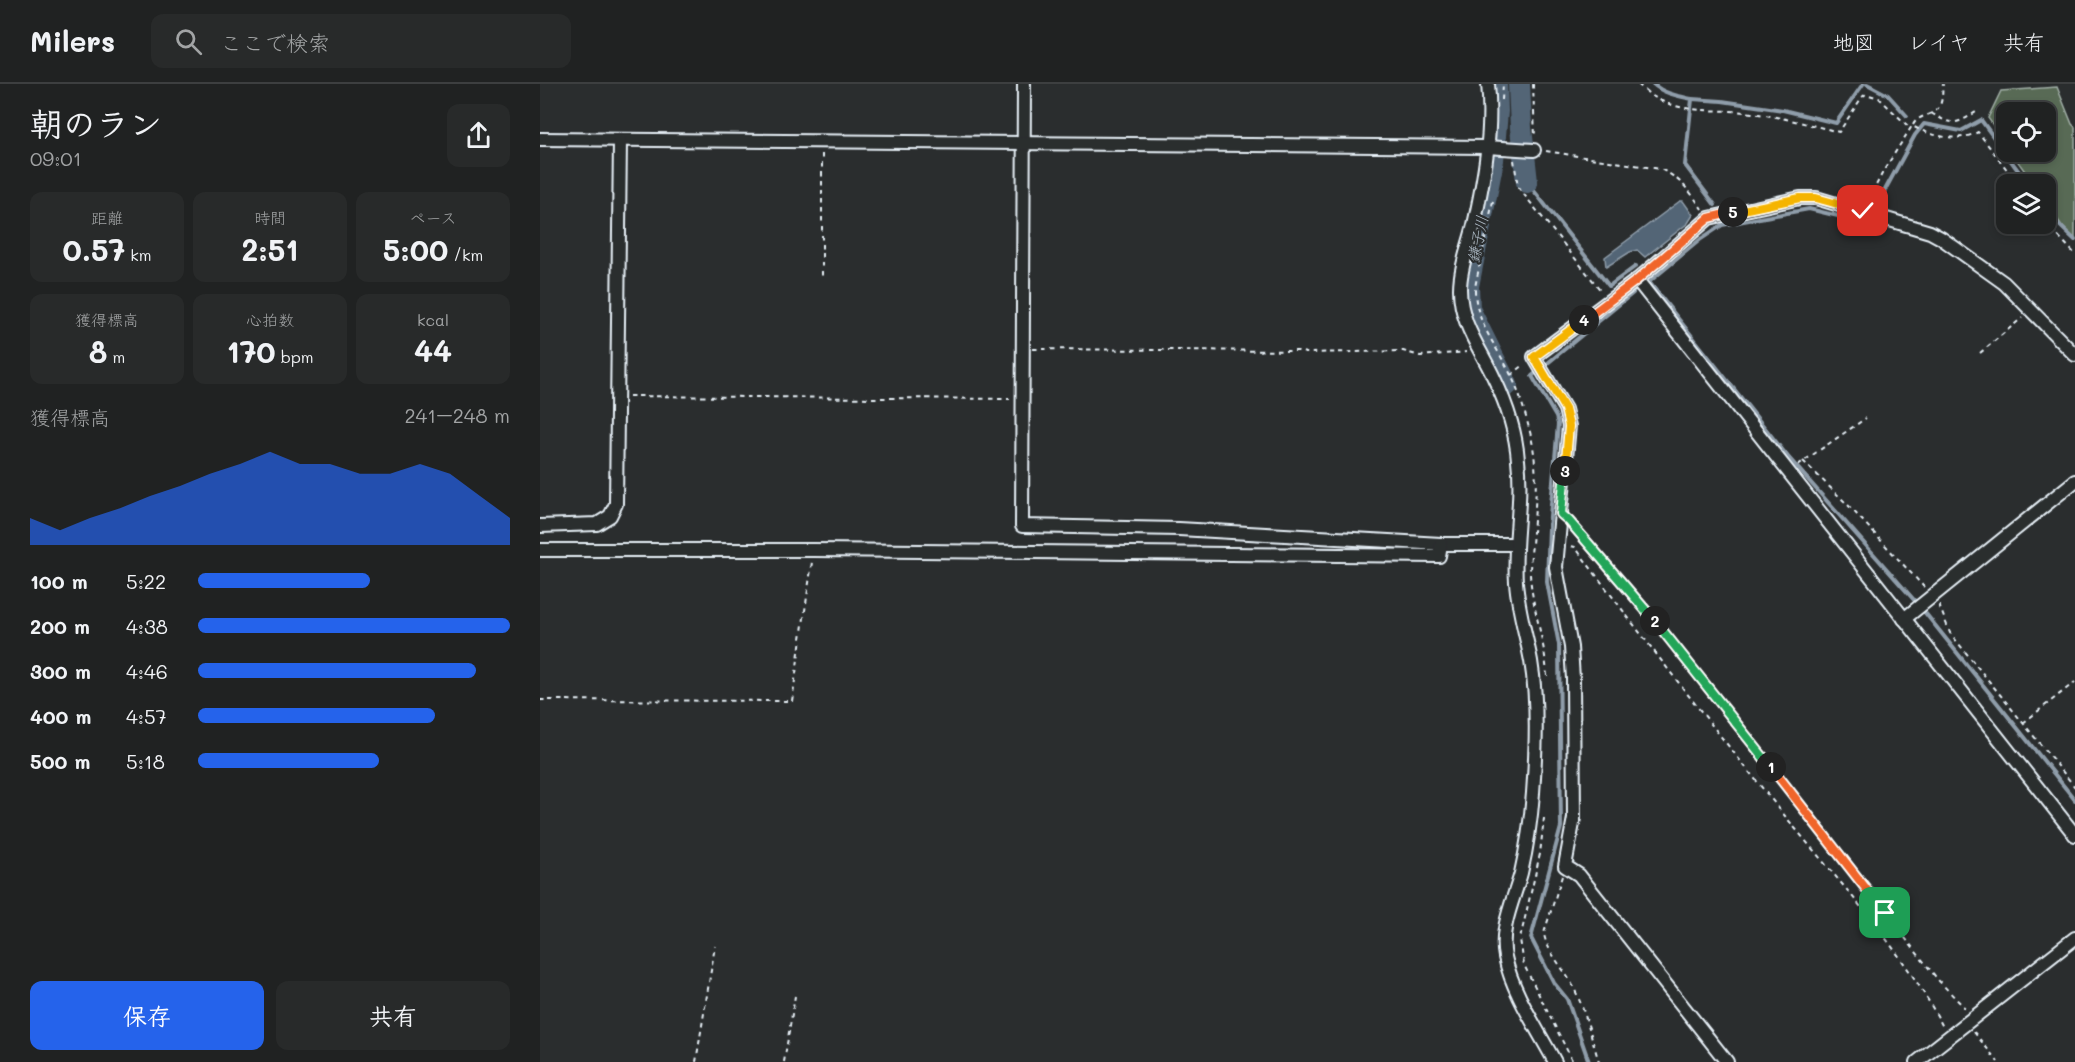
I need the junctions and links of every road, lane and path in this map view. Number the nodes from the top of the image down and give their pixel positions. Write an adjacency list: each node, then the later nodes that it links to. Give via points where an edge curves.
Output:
1 (1024, 84): 14 (street)
2 (1488, 84): 15 (street)
3 (1503, 84): 7 (path)
4 (1533, 84): 17 (path)
5 (1638, 84): 10 (path, via 1656,98 1680,108 1750,113 1839,132 1866,94 1879,98)
6 (1943, 84): 9 (path, via 1939,107)
7 (1502, 100)
8 (1979, 110): 9 (path, via 1953,123)
9 (1931, 113): 10 (path, via 1921,116)
10 (1911, 127): 18 (path, via 1958,138 1978,132); 20 (path)
11 (540, 139): 12 (street)
12 (620, 140): 13 (street); 34 (street)
13 (822, 142): 14 (street); 24 (path)
14 (1024, 143): 15 (street); 28 (street)
15 (1487, 147): 16 (street); 29 (street, via 1482,191 1460,285 1465,322)
16 (1513, 148): 17 (street); 26 (path, via 1518,187)
17 (1534, 150): 21 (path, via 1660,169 1686,186)
18 (2011, 174)
19 (1493, 197): 33 (path, via 1475,298 1483,325)
20 (1863, 211): 21 (street, via 1816,198 1800,198); 27 (street, via 1941,238 2004,283)
21 (1709, 218): 25 (street)
22 (2056, 234): 23 (path)
23 (2075, 254)
24 (822, 280)
25 (1637, 280): 26 (street); 39 (street)
26 (1609, 300): 32 (street)
27 (2031, 310): 30 (path); 31 (street)
28 (1022, 349): 29 (path, via 1403,351 1420,356); 35 (street)
29 (1478, 349): 45 (street, via 1495,378 1508,413 1518,459 1520,491)
30 (1980, 353)
31 (2075, 355)
32 (1534, 357): 33 (path); 41 (street, via 1565,409 1569,426)
33 (1511, 375): 37 (path)
34 (617, 396): 35 (path); 42 (street, via 616,504 610,516 597,524)
35 (1022, 399): 44 (street, via 1022,526 1179,529)
36 (1866, 418): 38 (path)
37 (1527, 421)
38 (1803, 461): 39 (path); 48 (path)
39 (1788, 472): 49 (street)
40 (2075, 481): 48 (street)
41 (1561, 514): 43 (street); 59 (path, via 1640,601)
42 (540, 526)
43 (1558, 543): 55 (street, via 1556,567 1573,679 1574,818); 60 (path, via 1575,547 1634,627 1919,983)
44 (1441, 544): 45 (street); 47 (street, via 1439,556)
45 (1515, 544): 63 (street, via 1520,618 1531,662 1534,696 1533,786 1531,818 1505,930 1504,955 1511,979)
46 (540, 550): 47 (street)
47 (814, 550): 51 (path, via 792,701)
48 (1932, 597): 49 (street); 52 (path, via 1950,633)
49 (1904, 619): 54 (street)
50 (2075, 682): 52 (path)
51 (540, 700)
52 (2023, 723): 53 (path)
53 (2075, 787)
54 (2075, 835)
55 (1565, 866): 64 (path, via 1544,940 1582,1007); 65 (street, via 1579,875)
56 (2075, 938): 59 (street)
57 (715, 946): 61 (path)
58 (795, 996): 62 (path)
59 (1971, 1020): 60 (street); 67 (path)
60 (1949, 1037): 66 (street)
61 (696, 1062)
62 (784, 1062)
63 (1555, 1062)
64 (1599, 1062)
65 (1727, 1062)
66 (1917, 1062)
67 (1998, 1062)

